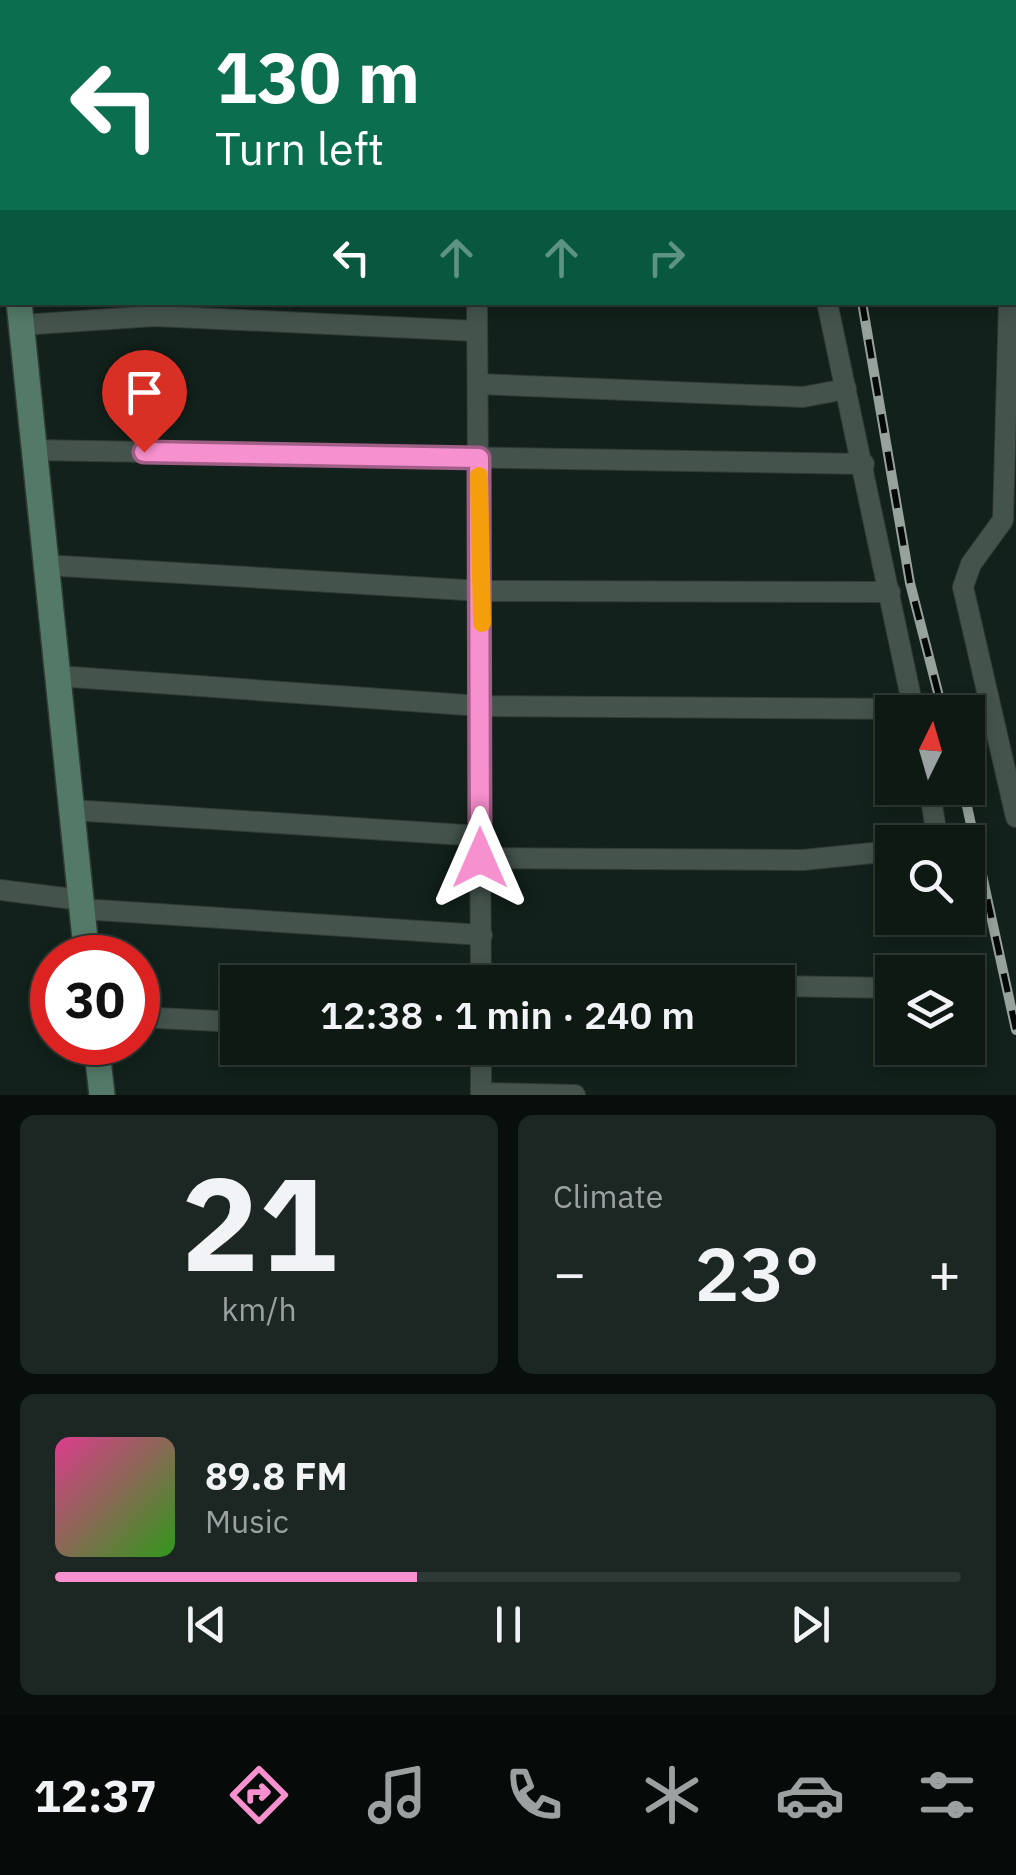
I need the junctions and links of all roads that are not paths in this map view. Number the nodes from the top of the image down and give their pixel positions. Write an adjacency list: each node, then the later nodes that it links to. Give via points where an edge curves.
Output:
1 (477, 305): 5 (street)
2 (828, 305): 7 (street)
3 (1011, 308): 18 (street, via 1003,520 963,587)
4 (20, 314): 5 (street); 8 (main road)
5 (477, 331): 6 (street)
6 (478, 384): 7 (street, via 803,397); 9 (street)
7 (846, 389): 10 (street)
8 (32, 450): 9 (street); 11 (main road)
9 (479, 458): 10 (street); 12 (street)
10 (864, 464): 13 (street)
11 (44, 565): 12 (street); 14 (main road)
12 (482, 592): 13 (street); 16 (street)
13 (890, 592): 15 (street)
14 (57, 676): 16 (street); 19 (main road)
15 (911, 695)
16 (481, 706): 17 (street); 21 (street)
17 (875, 711)
18 (1014, 795): 20 (street)
19 (71, 810): 21 (street); 25 (main road)
20 (1016, 818)
21 (481, 836): 23 (street)
22 (875, 853): 23 (street, via 803,860)
23 (480, 858): 27 (street)
24 (0, 890): 25 (street)
25 (81, 904): 26 (main road); 27 (street)
26 (84, 935)
27 (482, 935): 28 (street)
28 (482, 965)
29 (795, 986): 30 (street)
30 (875, 988)
31 (160, 1018): 32 (street)
32 (220, 1021)
33 (99, 1065): 36 (main road)
34 (481, 1065): 35 (street)
35 (481, 1094): 37 (street)
36 (102, 1095)
37 (576, 1095)

